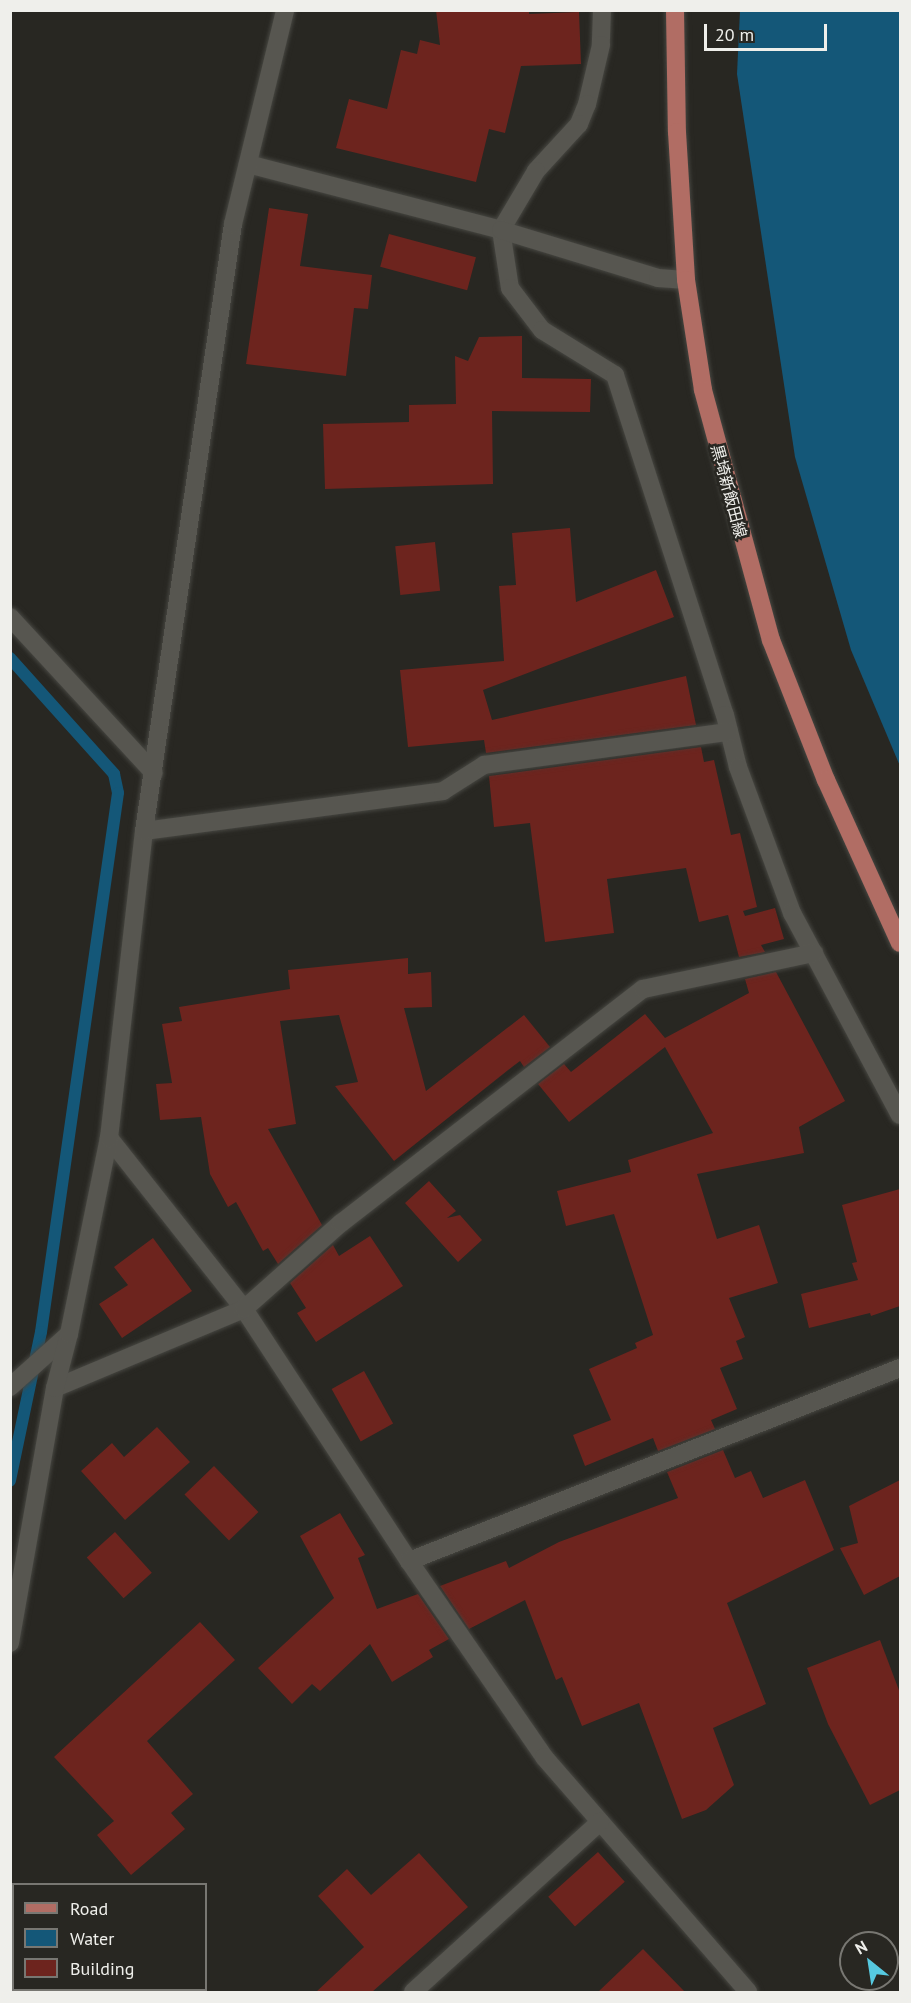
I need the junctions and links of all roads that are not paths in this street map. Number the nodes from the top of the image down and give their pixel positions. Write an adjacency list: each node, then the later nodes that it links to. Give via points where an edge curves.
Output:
1 (285, 10): 4 (street)
2 (602, 10): 5 (street, via 601,45 579,124 536,171)
3 (675, 10): 6 (main road, 黒埼新飯田線)
4 (248, 164): 5 (street); 9 (street, via 229,248)
5 (501, 230): 6 (street, via 658,278); 8 (street, via 510,288 542,330 615,375)
6 (686, 280): 11 (main road, 黒埼新飯田線, via 703,390 771,640 826,780)
7 (10, 617): 9 (street)
8 (729, 732): 10 (street, via 484,765 443,791); 12 (street, via 738,767 792,913)
9 (154, 773): 10 (street)
10 (144, 831): 14 (street)
11 (900, 943)
12 (814, 953): 13 (street); 15 (street, via 643,989 341,1222)
13 (900, 1115)
14 (109, 1138): 15 (street); 16 (street)
15 (244, 1309): 19 (street); 20 (street)
16 (69, 1334): 18 (street); 19 (street)
17 (900, 1368): 20 (street)
18 (10, 1387)
19 (55, 1388): 21 (street)
20 (409, 1561): 22 (street, via 544,1757)
21 (10, 1643)
22 (600, 1822): 23 (street); 24 (street)
23 (413, 1992)
24 (748, 1992)

